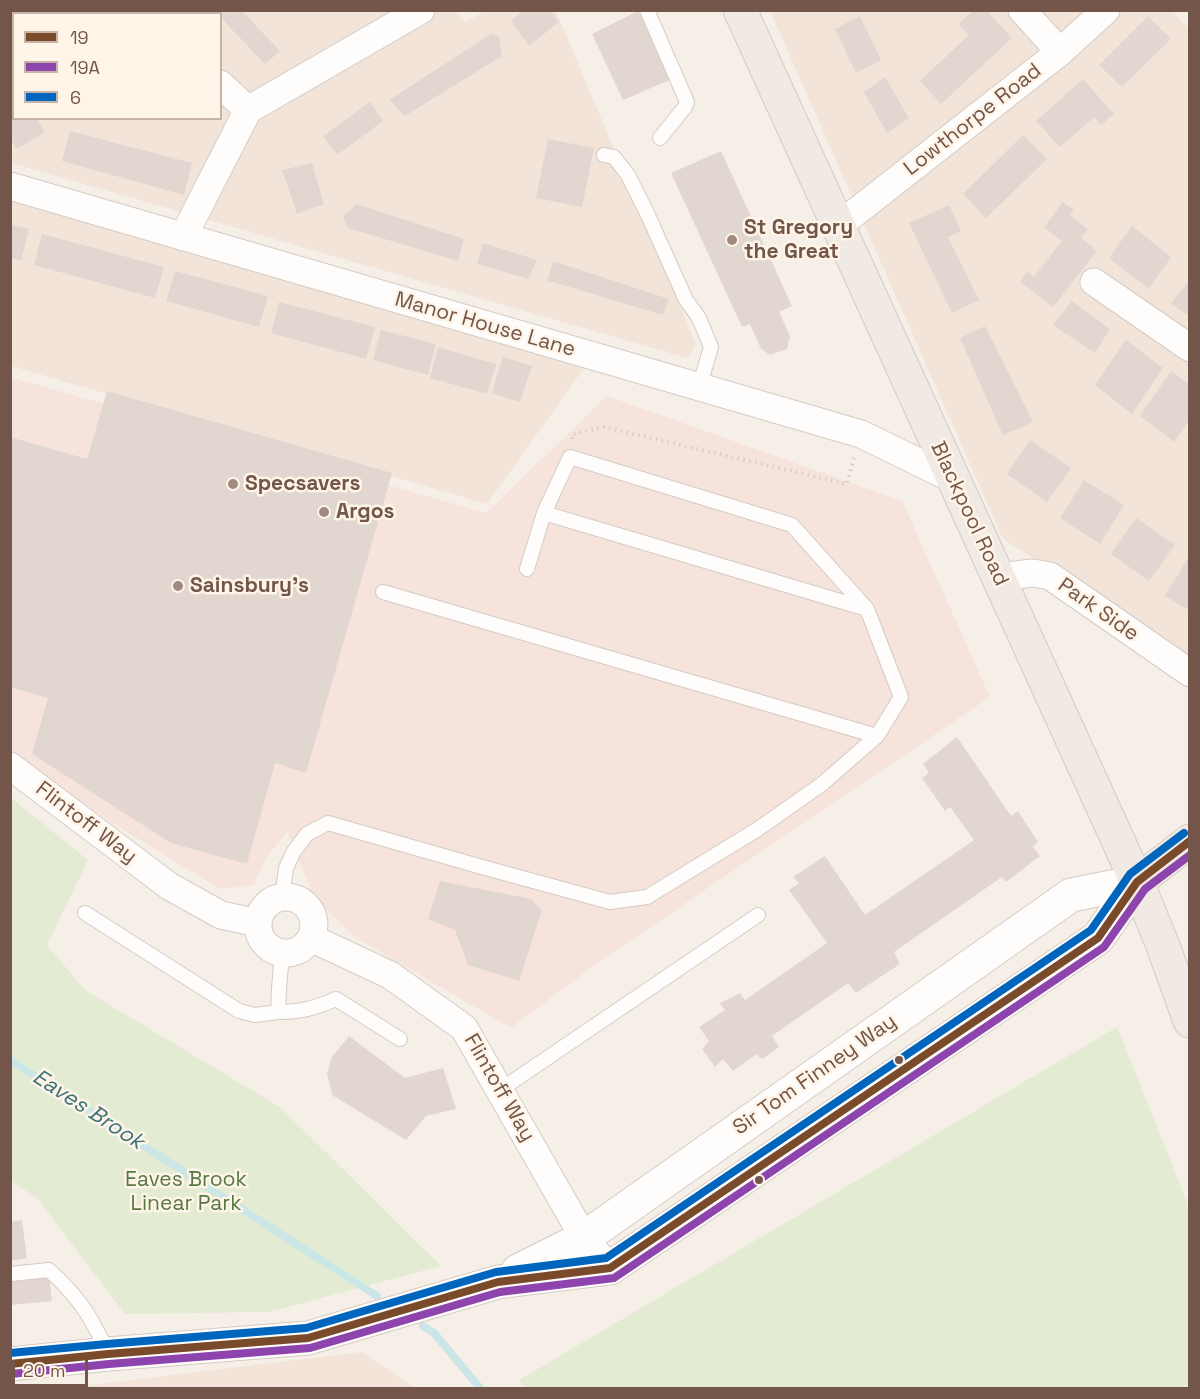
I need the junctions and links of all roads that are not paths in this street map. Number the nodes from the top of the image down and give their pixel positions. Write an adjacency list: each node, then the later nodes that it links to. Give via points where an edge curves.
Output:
1 (421, 10): 8 (street)
2 (647, 10): 9 (lane, via 687,102)
3 (740, 10): 12 (highway, Blackpool Road)
4 (1022, 10): 6 (street)
5 (1106, 10): 6 (street, Lowthorpe Road)
6 (1060, 51): 12 (street, Lowthorpe Road)
7 (222, 86): 8 (street)
8 (248, 110): 13 (street)
9 (660, 138)
10 (604, 155): 16 (lane, via 614,157 628,175 711,347)
11 (10, 186): 13 (street, Manor House Lane)
12 (838, 226): 17 (highway, Blackpool Road)
13 (183, 237): 16 (street, Manor House Lane)
14 (1094, 282): 15 (street)
15 (1190, 348)
16 (699, 387): 17 (street, Manor House Lane, via 861,434)
17 (953, 479): 20 (highway, Blackpool Road)
18 (544, 513): 19 (lane); 22 (lane); 22 (lane, via 570,457 792,525)
19 (527, 569)
20 (998, 577): 23 (street, Park Side, via 1033,573 1050,576); 27 (highway, Blackpool Road)
21 (383, 592): 24 (lane)
22 (867, 609): 24 (lane, via 901,698)
23 (1190, 673)
24 (877, 736): 28 (lane, via 822,784 647,897 610,902 328,823 307,834 294,851)
25 (10, 766): 31 (street, Flintoff Way, via 169,886 220,915)
26 (1190, 841): 27 (main road, Sir Tom Finney Way)
27 (1137, 882): 35 (highway, Blackpool Road); 38 (main road, Sir Tom Finney Way, via 1071,895); 39 (main road, Sir Tom Finney Way, via 1098,938)
28 (280, 898): 31 (street, via 270,902); 32 (street, via 296,899 311,911)
29 (85, 913): 34 (lane, via 239,1011 255,1015)
30 (758, 915): 37 (lane)
31 (258, 923): 33 (street, via 265,944)
32 (311, 938): 33 (street, via 302,949); 37 (street, Flintoff Way, via 390,975 464,1028)
33 (282, 953): 34 (lane)
34 (279, 1012): 36 (lane, via 296,1012 336,999)
35 (1190, 1021)
36 (400, 1040)
37 (500, 1090): 38 (street, Flintoff Way)
38 (584, 1238): 39 (street, Flintoff Way); 41 (main road, Sir Tom Finney Way)
39 (610, 1268): 41 (main road, Sir Tom Finney Way)
40 (10, 1274): 42 (lane, via 49,1270 77,1298)
41 (498, 1282): 42 (main road, Sir Tom Finney Way, via 308,1338)
42 (108, 1354): 43 (main road, Sir Tom Finney Way)
43 (10, 1364)

